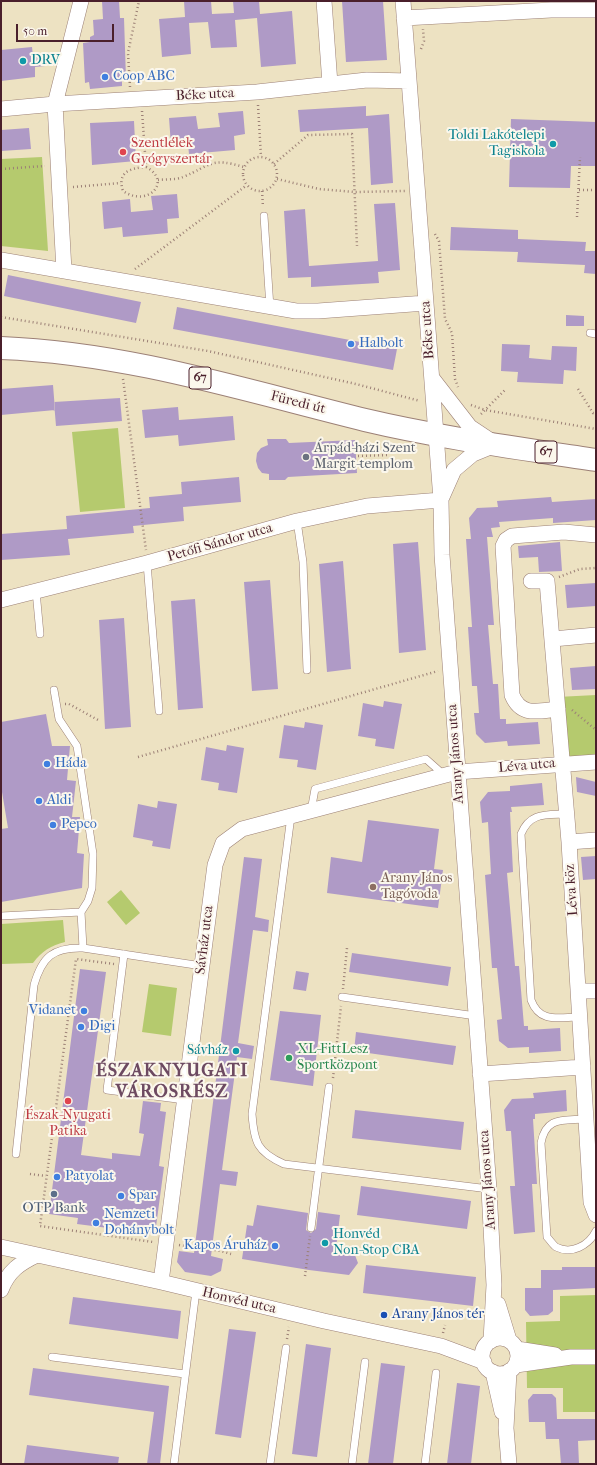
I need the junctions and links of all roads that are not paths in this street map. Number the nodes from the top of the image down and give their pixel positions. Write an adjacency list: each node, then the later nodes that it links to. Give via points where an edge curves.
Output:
1 (82, 1): 8 (street)
2 (324, 1): 7 (street)
3 (403, 1): 5 (street, Béke utca)
4 (595, 7): 5 (street)
5 (404, 18): 6 (street, Béke utca)
6 (409, 81): 7 (street, Béke utca, via 367,80); 13 (street, Béke utca)
7 (330, 84): 8 (street, Béke utca, via 257,92)
8 (55, 104): 9 (street, Béke utca); 12 (street)
9 (1, 109)
10 (264, 216): 14 (lane)
11 (1, 260): 12 (street)
12 (64, 271): 14 (street)
13 (426, 303): 14 (street, via 318,311); 16 (street, Béke utca)
14 (270, 308)
15 (1, 348): 17 (main road, Füredi út / 67, via 122,360 172,370 367,420)
16 (432, 378): 17 (street, Béke utca); 18 (street, via 470,427)
17 (436, 434): 18 (main road, Füredi út / 67); 20 (street, Arany János utca)
18 (495, 445): 19 (main road, Füredi út / 67); 20 (street, via 473,454 454,470)
19 (596, 460)
20 (441, 500): 21 (street, Petőfi Sándor utca, via 367,506); 36 (street, Arany János utca, via 450,668)
21 (297, 521): 23 (street, Petőfi Sándor utca); 30 (lane, via 303,562)
22 (596, 535): 32 (street, via 564,532 512,536 503,546 512,695 516,704 530,711)
23 (147, 563): 25 (street, Petőfi Sándor utca); 33 (lane)
24 (531, 581): 29 (street, Léva köz, via 548,581)
25 (36, 591): 26 (street, Petőfi Sándor utca); 27 (lane)
26 (1, 600)
27 (40, 634)
28 (596, 635): 29 (street)
29 (553, 639): 32 (street, Léva köz)
30 (307, 670)
31 (54, 690): 42 (lane, via 59,719 77,746 93,854 92,888)
32 (557, 703): 35 (street, Léva köz)
33 (159, 711)
34 (596, 762): 35 (street, Léva utca)
35 (563, 763): 36 (street, Léva utca); 38 (street, Léva köz)
36 (451, 774): 37 (street, Sávház utca); 37 (lane, via 426,759 315,789); 50 (street, Arany János utca)
37 (311, 811): 39 (street, Sávház utca)
38 (566, 814): 41 (street, Léva köz); 51 (lane, via 532,818 524,825 520,834 531,1000 535,1010 549,1018)
39 (291, 816): 46 (street, Sávház utca, via 242,829 223,843 215,865); 59 (lane, via 252,1114 253,1134 261,1150 269,1158 284,1164)
40 (596, 840): 41 (street)
41 (569, 842): 47 (street, Léva köz)
42 (81, 912): 43 (lane); 44 (lane)
43 (1, 916)
44 (83, 948): 45 (lane); 57 (lane, via 58,951 46,958 39,969 34,985)
45 (124, 954): 46 (lane); 55 (lane, via 106,1090)
46 (202, 966): 55 (street, Sávház utca)
47 (579, 991): 48 (street); 51 (street, Léva köz)
48 (596, 991)
49 (342, 998): 50 (lane)
50 (476, 1016): 53 (street, Arany János utca)
51 (580, 1017): 52 (street, Léva köz)
52 (583, 1067): 53 (street); 56 (street, Léva köz)
53 (480, 1074): 60 (street, Arany János utca)
54 (329, 1087): 59 (lane)
55 (185, 1100): 66 (street, Sávház utca, via 170,1244)
56 (586, 1118): 58 (street, Léva köz); 63 (lane, via 554,1121 543,1134 541,1143 547,1237 555,1246 568,1249 582,1247 592,1240)
57 (16, 1154)
58 (592, 1164): 61 (street, Léva köz, via 591,1202)
59 (319, 1168): 60 (lane); 62 (lane)
60 (489, 1189): 67 (street, Arany János utca)
61 (596, 1215)
62 (311, 1228)
63 (596, 1231)
64 (1, 1248): 65 (street, Honvéd utca)
65 (37, 1255): 66 (street, Honvéd utca); 68 (street, via 18,1264 5,1280)
66 (161, 1282): 69 (street, Honvéd utca)
67 (494, 1285): 70 (street, Arany János utca); 71 (street, Arany János utca, via 500,1314)
68 (1, 1290)
69 (196, 1291): 72 (street, Honvéd utca); 81 (lane)
70 (488, 1344): 71 (street, via 500,1338); 72 (street, Honvéd utca); 78 (street, via 483,1354)
71 (513, 1345): 75 (street); 79 (street, via 518,1359)
72 (440, 1346): 78 (street, Honvéd utca)
73 (286, 1348): 84 (lane)
74 (52, 1357): 81 (lane)
75 (572, 1357): 76 (street); 79 (street)
76 (596, 1357)
77 (365, 1362): 85 (lane)
78 (488, 1367): 79 (street, via 501,1374); 82 (street)
79 (513, 1368): 82 (street)
80 (436, 1373): 86 (lane)
81 (185, 1374): 83 (lane)
82 (506, 1428): 87 (street)
83 (174, 1464)
84 (270, 1464)
85 (352, 1464)
86 (425, 1464)
87 (509, 1464)

